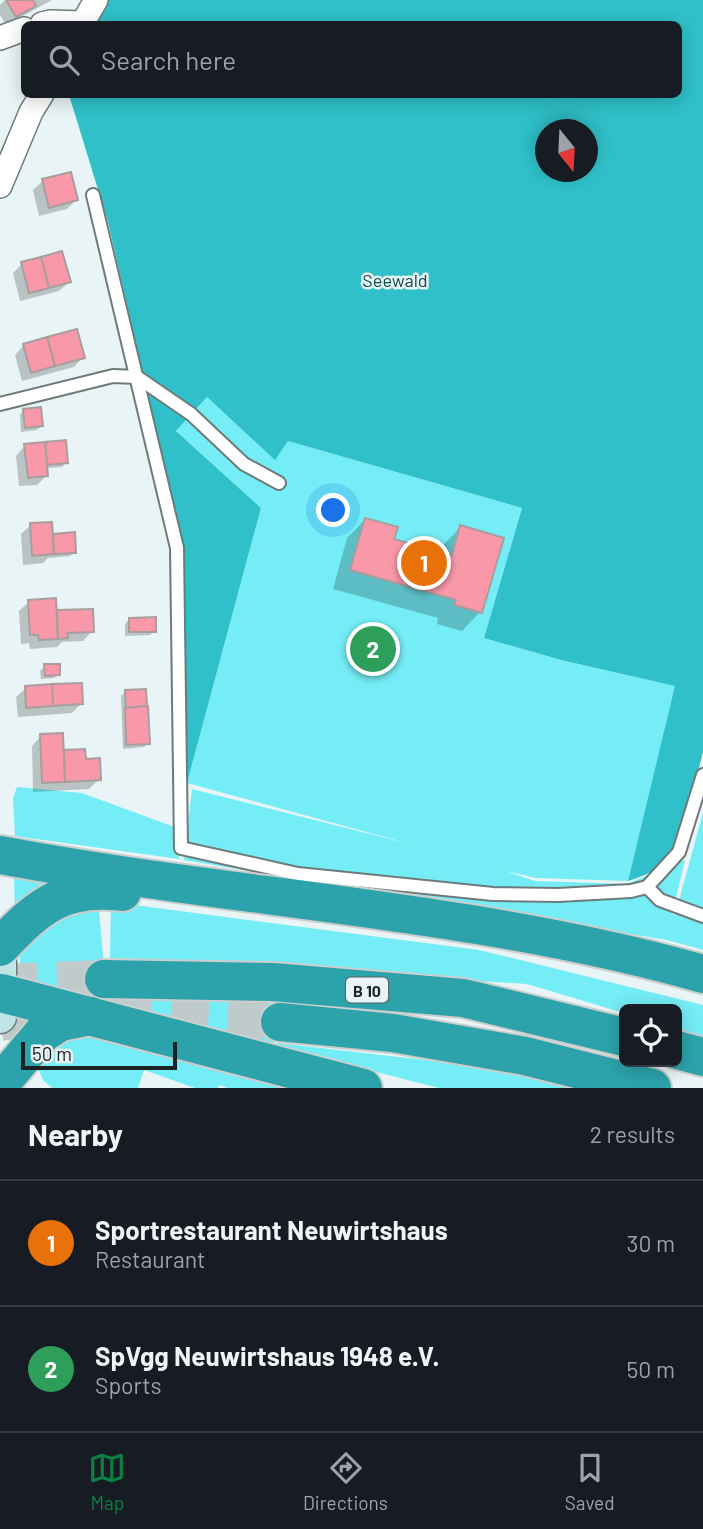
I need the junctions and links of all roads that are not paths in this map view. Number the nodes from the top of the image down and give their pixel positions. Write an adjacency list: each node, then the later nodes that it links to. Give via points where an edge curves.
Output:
1 (96, 0): 2 (street)
2 (85, 21)
3 (21, 30): 4 (street)
4 (0, 38)
5 (39, 98): 6 (street)
6 (0, 186)
7 (93, 195): 8 (lane)
8 (137, 377): 9 (lane, via 113,376); 10 (lane, via 191,414 244,464); 14 (lane, via 177,548 181,849 298,874 493,894 603,894)
9 (0, 404)
10 (279, 483)
11 (703, 775): 14 (lane, via 679,852)
12 (0, 855): 13 (highway)
13 (189, 884): 16 (highway, via 159,897 111,891 62,897 38,910); 17 (highway, via 446,920)
14 (647, 887): 15 (lane, via 660,900)
15 (703, 916)
16 (0, 947)
17 (703, 974)
18 (104, 979): 22 (highway, B 10, via 273,982 463,998)
19 (0, 991): 20 (highway)
20 (90, 1016): 25 (highway, via 60,1022 43,1032); 26 (highway)
21 (280, 1023): 27 (highway, B 10, via 393,1033 525,1056)
22 (619, 1036)
23 (682, 1051): 24 (highway)
24 (703, 1057)
25 (0, 1084)
26 (363, 1088)
27 (652, 1088)

